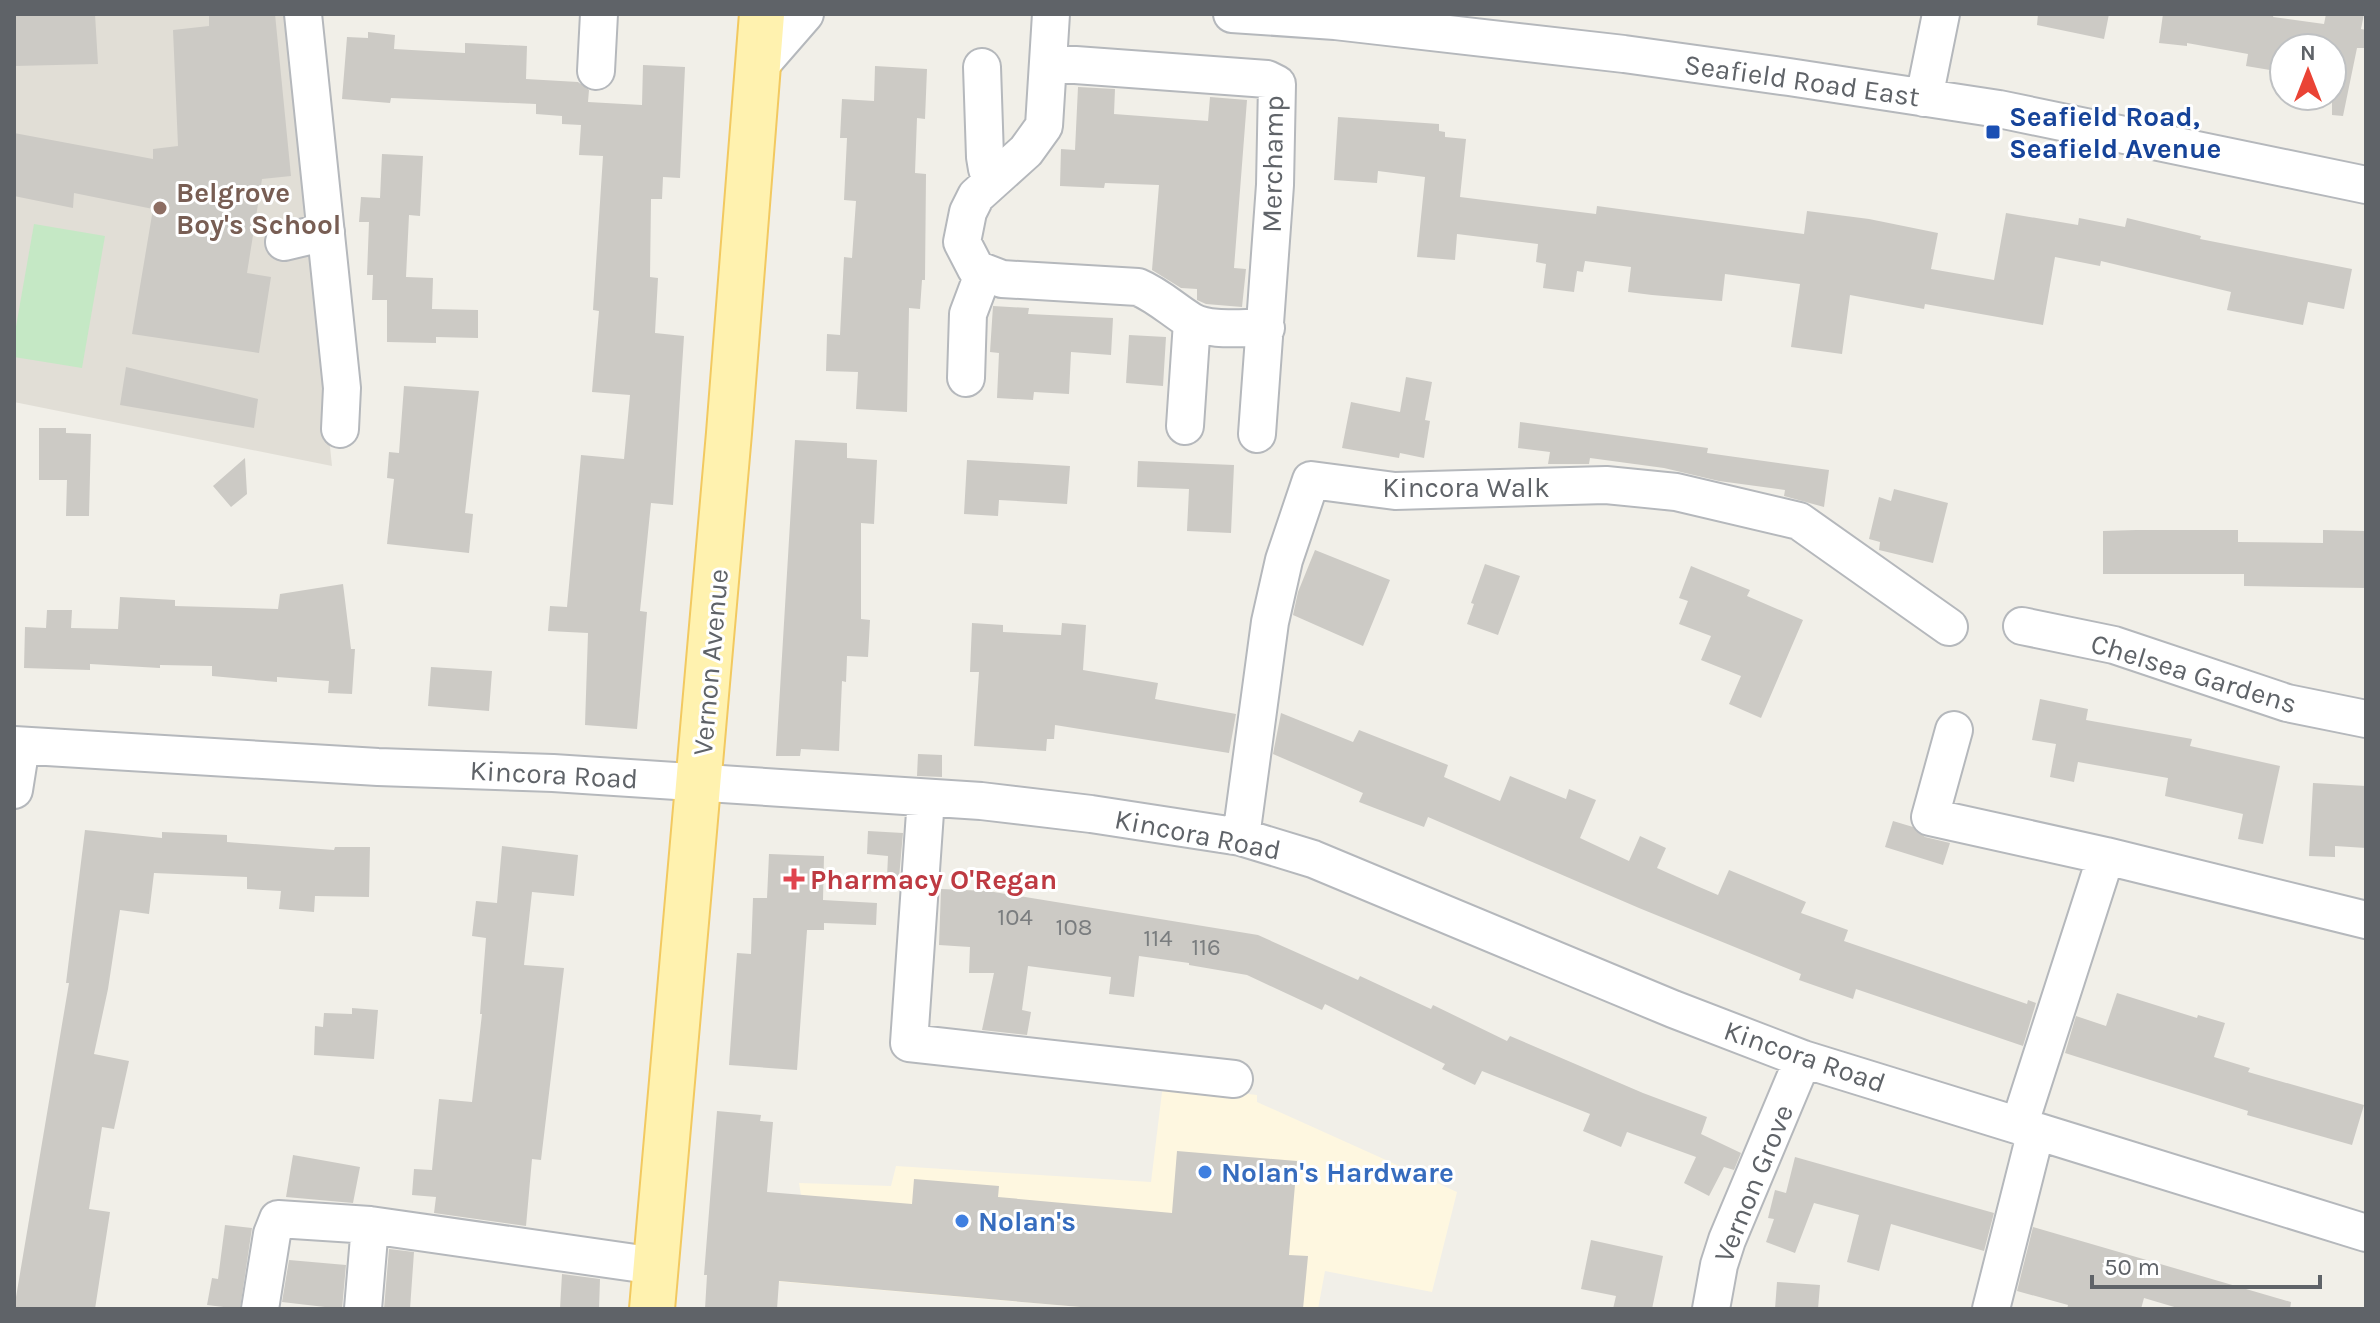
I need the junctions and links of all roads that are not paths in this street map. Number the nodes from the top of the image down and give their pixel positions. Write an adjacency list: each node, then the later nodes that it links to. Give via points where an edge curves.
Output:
1 (303, 14): 15 (street)
2 (599, 14): 11 (street)
3 (762, 14): 10 (main road, Vernon Avenue)
4 (805, 14): 10 (street)
5 (1051, 14): 8 (street)
6 (1232, 14): 12 (street, Seafield Road East, via 1624,54)
7 (1941, 14): 12 (street)
8 (1048, 63): 13 (street, via 1044,126 1026,151); 19 (street, Merchamp, via 1267,79 1277,84)
9 (982, 67): 13 (street, via 985,157)
10 (758, 68): 29 (main road, Vernon Avenue)
11 (596, 71)
12 (1924, 98): 14 (street, Seafield Road East)
13 (994, 179): 17 (street, via 976,196 962,242)
14 (2366, 185)
15 (326, 232): 16 (street); 22 (street, via 342,388)
16 (284, 242)
17 (983, 274): 18 (street, via 1138,287); 20 (street, via 968,314)
18 (1192, 322): 19 (street); 21 (street)
19 (1266, 328): 23 (street, Merchamp)
20 (966, 378)
21 (1185, 426)
22 (340, 429)
23 (1257, 434)
24 (2022, 626): 26 (street, Chelsea Gardens, via 2114,645 2287,703)
25 (1949, 627): 32 (street, Kincora Walk, via 1799,521 1676,492 1606,485 1395,491 1311,480 1270,622)
26 (2366, 719)
27 (1954, 730): 33 (street, via 1930,817)
28 (17, 745): 29 (street, Kincora Road); 30 (street)
29 (699, 782): 31 (street, Kincora Road); 40 (main road, Vernon Avenue)
30 (14, 790)
31 (926, 798): 32 (street, Kincora Road, via 1091,814); 36 (street, via 909,1043)
32 (1241, 837): 35 (street, Kincora Road, via 1313,859)
33 (2106, 856): 34 (street); 37 (street)
34 (2366, 920)
35 (1803, 1059): 37 (street, Kincora Road); 44 (street, Vernon Grove, via 1727,1240)
36 (1234, 1079)
37 (2028, 1128): 39 (street, Kincora Road); 45 (street)
38 (370, 1225): 40 (street); 41 (street, via 278,1219); 42 (street)
39 (2366, 1233)
40 (656, 1266): 43 (main road, Vernon Avenue)
41 (260, 1309)
42 (363, 1309)
43 (652, 1309)
44 (1711, 1309)
45 (1991, 1309)

